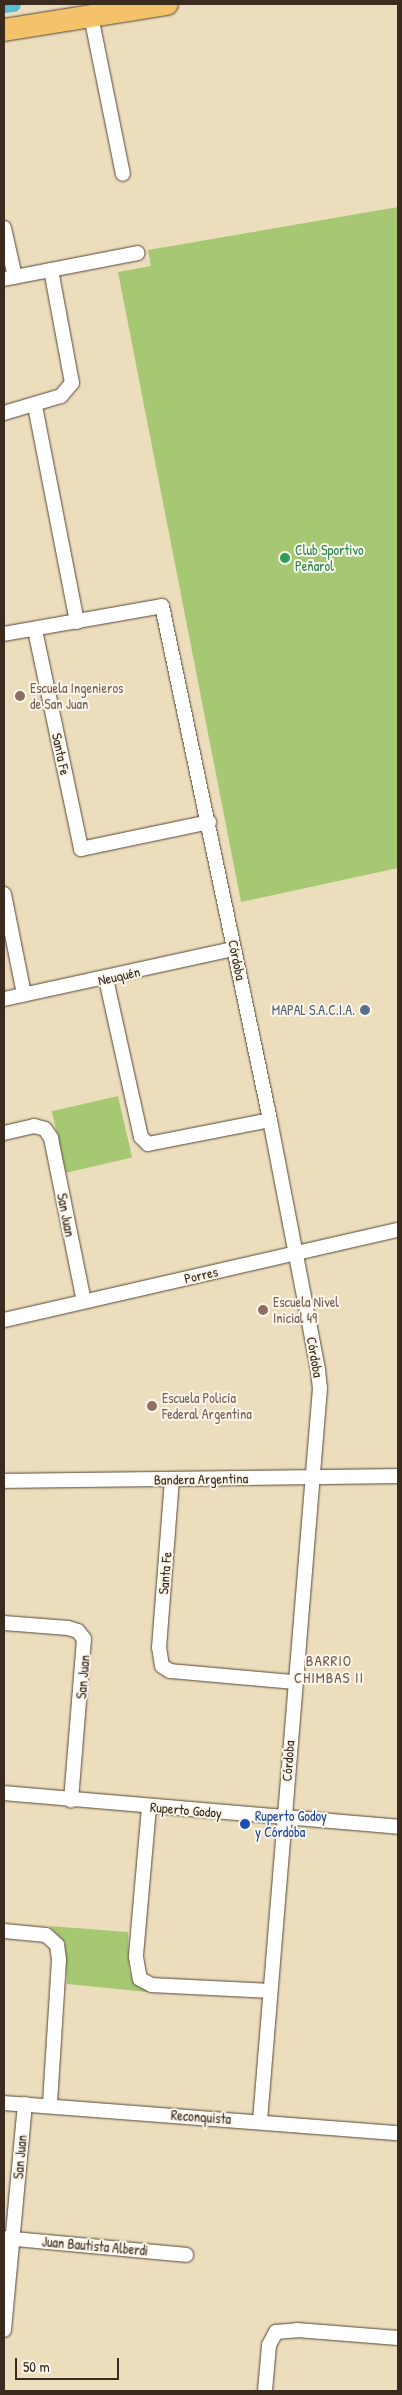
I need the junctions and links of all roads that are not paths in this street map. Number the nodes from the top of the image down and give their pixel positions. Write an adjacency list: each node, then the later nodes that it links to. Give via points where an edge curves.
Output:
1 (167, 4): 2 (main road)
2 (91, 16): 3 (main road); 4 (street)
3 (4, 30)
4 (123, 174)
5 (4, 228): 8 (street)
6 (138, 253): 7 (street)
7 (51, 270): 8 (street); 9 (street, via 72,383 61,396)
8 (9, 278)
9 (35, 406): 10 (street); 11 (street)
10 (4, 412)
11 (77, 622): 12 (street); 14 (street, Córdoba, via 162,606)
12 (35, 630): 13 (street); 14 (street, Santa Fe, via 81,849)
13 (4, 634)
14 (209, 822): 16 (street, Córdoba)
15 (4, 894): 18 (street)
16 (234, 949): 17 (street, Neuquén); 20 (street, Córdoba)
17 (106, 979): 18 (street, Neuquén); 20 (street, via 141,1137 148,1144)
18 (24, 994): 19 (street, Neuquén)
19 (4, 999)
20 (270, 1120): 23 (street, Córdoba)
21 (4, 1133): 24 (street, San Juan, via 34,1126 45,1129 50,1138)
22 (398, 1230): 23 (street, Porres)
23 (295, 1254): 24 (street, Porres); 27 (street, Córdoba, via 320,1388)
24 (84, 1302): 25 (street, Porres)
25 (4, 1320)
26 (398, 1476): 27 (street, Bandera Argentina)
27 (312, 1477): 28 (street, Bandera Argentina); 31 (street, Córdoba)
28 (172, 1479): 29 (street, Bandera Argentina); 31 (street, Santa Fe, via 159,1646 162,1666 170,1671)
29 (4, 1481)
30 (4, 1622): 33 (street, San Juan, via 68,1628 78,1631 84,1639)
31 (294, 1682): 35 (street, Córdoba)
32 (4, 1794): 33 (street, Ruperto Godoy)
33 (71, 1800): 34 (street, Ruperto Godoy)
34 (149, 1807): 35 (street, Ruperto Godoy); 38 (street, via 136,1957 140,1979 152,1985)
35 (284, 1819): 36 (street, Ruperto Godoy); 38 (street, Córdoba)
36 (398, 1827)
37 (4, 1931): 41 (street, via 37,1933 54,1939 60,1960)
38 (270, 1991): 42 (street, Córdoba)
39 (4, 2103): 40 (street, Reconquista)
40 (25, 2104): 41 (street, Reconquista); 44 (street, San Juan)
41 (50, 2105): 42 (street, Reconquista)
42 (260, 2121): 43 (street, Reconquista)
43 (398, 2132)
44 (8, 2238): 45 (street, Juan Bautista Alberdi); 46 (street, San Juan)
45 (186, 2255)
46 (4, 2330)
47 (398, 2338): 48 (street, via 297,2330 276,2332 269,2345)
48 (265, 2391)

